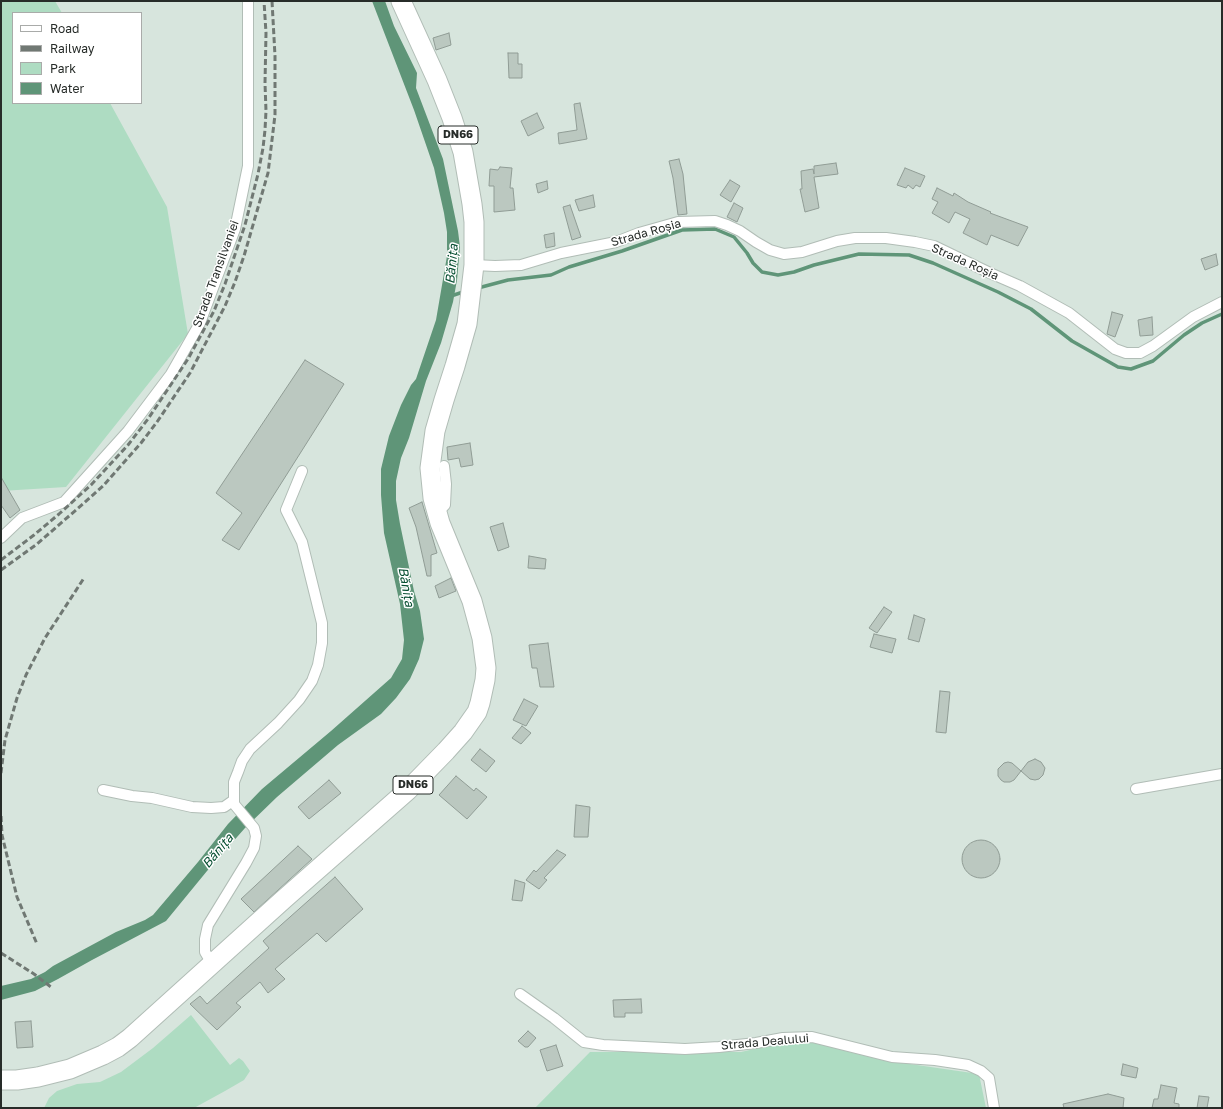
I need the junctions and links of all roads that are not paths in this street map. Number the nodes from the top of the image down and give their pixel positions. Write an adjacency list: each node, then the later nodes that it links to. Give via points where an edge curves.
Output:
1 (248, 1): 8 (street, Strada Transilvaniei, via 248,166 235,229 200,323 171,374 128,432 64,502 22,518)
2 (401, 1): 3 (highway, DN66, via 444,97 463,152 474,222)
3 (473, 272): 4 (street, Strada Roșia, via 495,266 521,265 561,253 616,242 678,222 715,221 740,231 770,250 784,254 802,252 855,238 886,238 934,246 1020,286 1069,313 1115,349 1126,353 1140,352 1153,346 1193,317); 7 (highway, DN66, via 467,324 432,443 430,468)
4 (1222, 302)
5 (444, 466): 7 (street, via 445,505)
6 (302, 471): 12 (street, via 286,510 302,542 322,623 318,665 312,681 299,700 250,749 242,761 234,782)
7 (437, 513): 13 (highway, DN66, via 472,601 482,638 486,668 482,698 477,712 463,732 408,790)
8 (1, 538)
9 (1222, 774): 10 (street)
10 (1136, 789)
11 (103, 790): 12 (street, via 192,807 224,807)
12 (234, 802): 13 (street, via 254,828 256,836 254,848 246,863 208,925 205,952)
13 (212, 964): 15 (highway, DN66, via 136,1033 103,1056 53,1074)
14 (520, 994): 16 (street, Strada Dealului, via 584,1042 685,1049 812,1037 892,1057 968,1065 989,1078)
15 (1, 1080)
16 (994, 1108)

